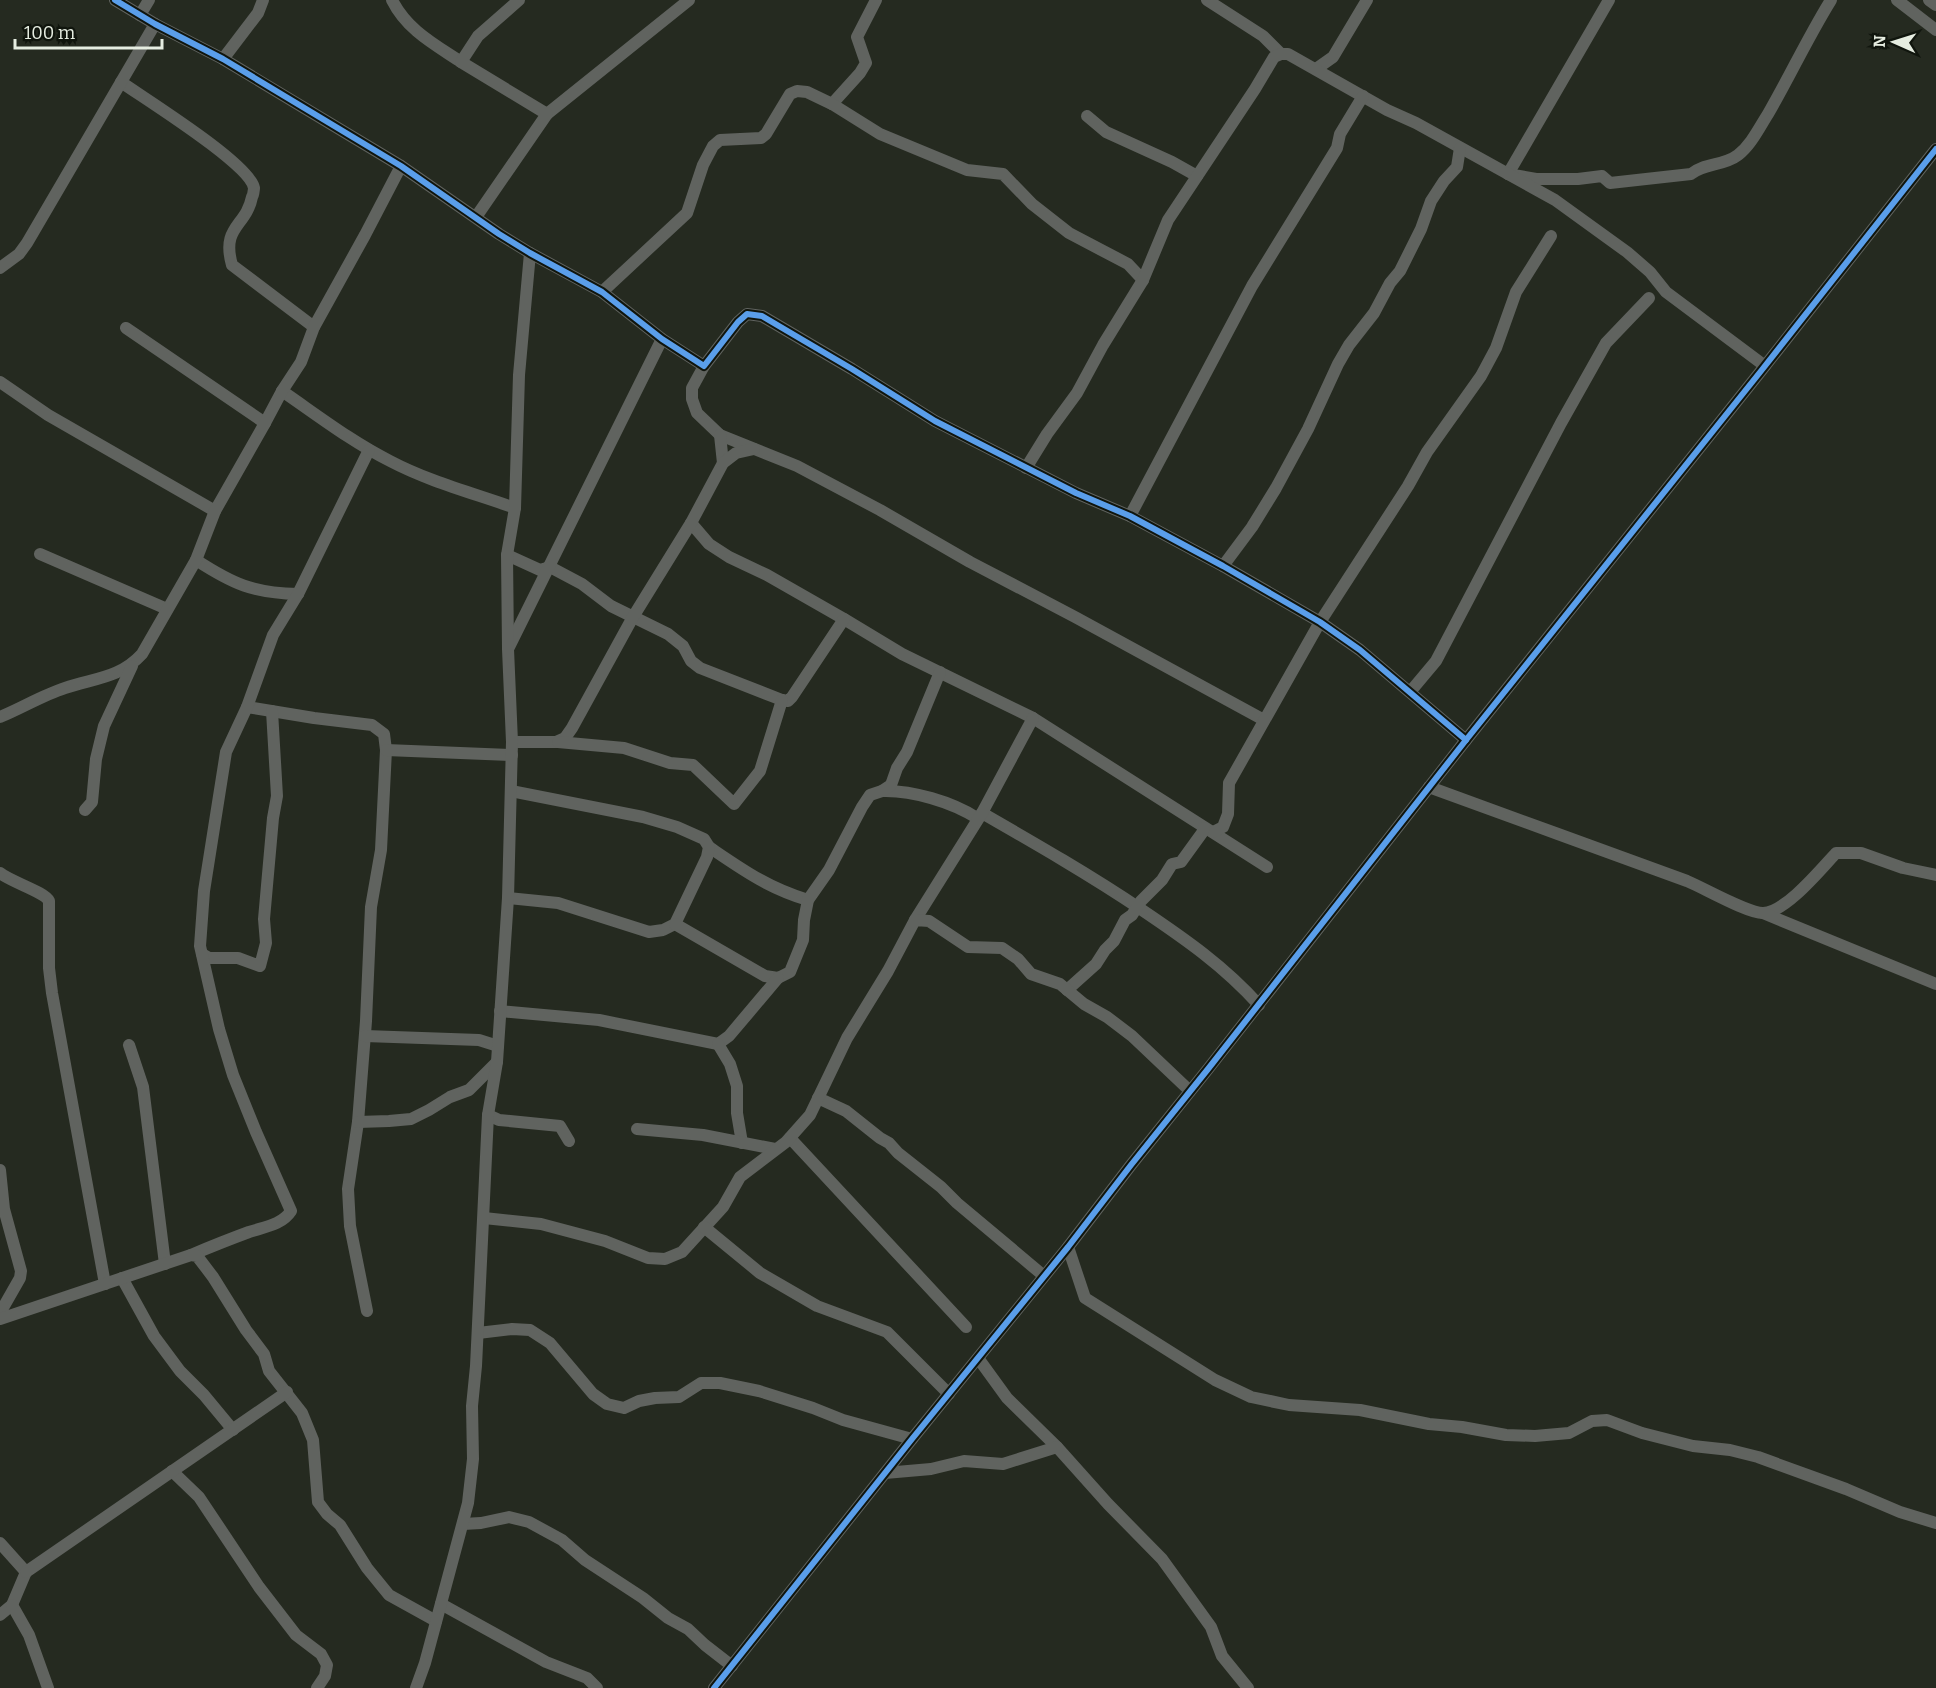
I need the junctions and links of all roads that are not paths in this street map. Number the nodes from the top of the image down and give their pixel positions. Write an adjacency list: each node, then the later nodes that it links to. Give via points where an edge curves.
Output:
1 (115, 0): 15 (street)
2 (149, 0): 15 (street)
3 (262, 0): 19 (street, via 258,13)
4 (392, 0): 20 (street, via 415,32)
5 (519, 0): 20 (street, via 478,36)
6 (689, 0): 25 (street)
7 (876, 0): 24 (street, via 857,37 866,63)
8 (1207, 0): 18 (street, via 1263,36)
9 (1367, 0): 21 (street, via 1334,57)
10 (1609, 0): 30 (street)
11 (1831, 0): 30 (street, via 1750,144 1736,157 1691,174 1623,183 1610,183 1602,176 1536,179)
12 (1897, 0): 17 (street)
13 (1929, 0): 14 (street)
14 (1936, 5)
15 (140, 15): 16 (street)
16 (154, 24): 19 (street); 22 (street)
17 (1936, 30)
18 (1281, 54): 21 (street); 31 (street, via 1274,57)
19 (223, 59): 29 (street)
20 (461, 62): 25 (street)
21 (1316, 69): 23 (street)
22 (121, 82): 35 (street, via 27,243); 39 (street, via 229,157 249,179 254,189 252,201 231,236 228,249 232,265)
23 (1363, 96): 27 (street); 54 (street, via 1340,134 1337,148 1252,286)
24 (832, 104): 36 (street, via 880,134 967,170 1003,174 1032,204 1069,233 1128,264); 37 (street, via 807,92 793,91 761,138 720,140 703,165 687,213)
25 (547, 114): 32 (street)
26 (1087, 116): 31 (street, via 1106,132)
27 (1460, 148): 30 (street); 59 (street, via 1457,167 1431,201 1400,271 1349,345 1276,488)
28 (1935, 152): 43 (street)
29 (401, 166): 32 (street); 39 (street)
30 (1508, 174): 43 (street, via 1555,200 1628,252 1666,292)
31 (1197, 176): 36 (street, via 1168,220)
32 (476, 217): 34 (street)
33 (1551, 236): 65 (street, via 1516,292 1496,348 1481,376 1427,452)
34 (530, 253): 37 (street); 52 (street, via 519,375)
35 (0, 268)
36 (1143, 280): 51 (street, via 1077,393)
37 (602, 292): 41 (street)
38 (1649, 298): 69 (street, via 1606,342 1436,661)
39 (314, 327): 45 (street, via 301,362)
40 (126, 328): 46 (street)
41 (662, 339): 42 (street); 60 (street)
42 (704, 366): 47 (street, via 692,388 692,399 697,413); 51 (street, via 738,322 747,315 762,316 935,421)
43 (1765, 366): 76 (street)
44 (0, 382): 53 (street, via 48,415)
45 (282, 391): 46 (street); 49 (street)
46 (266, 423): 53 (street)
47 (720, 435): 48 (street); 50 (street)
48 (754, 449): 50 (street, via 736,453); 75 (street, via 797,466 880,510)
49 (369, 450): 52 (street, via 438,483); 61 (street)
50 (723, 464): 55 (street)
51 (1026, 468): 54 (street)
52 (515, 508): 57 (street)
53 (215, 511): 58 (street)
54 (1130, 516): 59 (street)
55 (691, 524): 63 (street); 64 (street, via 709,544 729,557)
56 (40, 554): 62 (street)
57 (507, 555): 60 (street, via 540,570); 66 (street)
58 (196, 560): 61 (street, via 248,588); 62 (street)
59 (1223, 566): 65 (street)
60 (550, 567): 63 (street); 66 (street)
61 (298, 594): 71 (street, via 273,635)
62 (167, 609): 67 (street)
63 (633, 617): 70 (street, via 668,634 700,668); 78 (street, via 572,728)
64 (844, 619): 68 (street); 70 (street, via 792,697)
65 (1320, 622): 69 (street); 75 (street)
66 (508, 649): 77 (street)
67 (132, 666): 73 (street, via 64,688); 84 (street, via 104,726 92,802)
68 (940, 672): 74 (street); 83 (street, via 891,785)
69 (1410, 692): 76 (street)
70 (782, 700): 78 (street, via 760,771 734,804 693,765 670,763 624,747)
71 (247, 707): 72 (street); 97 (street, via 226,752 204,891)
72 (272, 711): 79 (street, via 372,725 384,734); 97 (street, via 277,796 264,919 266,943 260,966 238,958 209,958)
73 (0, 717)
74 (1033, 718): 85 (street); 86 (street)
75 (1264, 720): 86 (street, via 1229,783 1228,814 1223,827)
76 (1466, 740): 81 (street)
77 (512, 742): 78 (street); 80 (street)
78 (556, 742)
79 (386, 750): 80 (street); 103 (street, via 381,850 371,908)
80 (512, 755): 82 (street)
81 (1429, 787): 94 (street); 101 (street)
82 (511, 791): 87 (street, via 643,817 704,839); 91 (street)
83 (882, 791): 85 (street, via 900,790); 92 (street, via 870,795)
84 (86, 810)
85 (980, 815): 93 (street); 95 (street)
86 (1208, 830): 88 (street); 93 (street, via 1180,862 1172,864)
87 (710, 847): 92 (street, via 755,879); 96 (street)
88 (1267, 867)
89 (0, 873): 125 (street, via 48,897 52,993)
90 (1936, 874): 94 (street, via 1861,854 1836,853 1800,892 1778,908)
91 (508, 898): 96 (street, via 558,903 649,932); 102 (street)
92 (808, 900): 98 (street, via 803,939 790,972)
93 (1138, 907): 100 (street, via 1096,964); 101 (street, via 1180,934 1230,975)
94 (1763, 913): 99 (street)
95 (915, 920): 100 (street, via 928,921 968,947 1002,948 1031,974); 109 (street, via 847,1038)
96 (675, 924): 98 (street, via 765,976)
97 (202, 954): 121 (street, via 233,1076 291,1211 272,1226)
98 (778, 978): 104 (street)
99 (1936, 984)
100 (1067, 990): 108 (street, via 1132,1036)
101 (1258, 1005): 108 (street)
102 (500, 1011): 104 (street, via 598,1020); 106 (street)
103 (365, 1036): 106 (street, via 479,1040); 111 (street)
104 (718, 1044): 115 (street, via 737,1086)
105 (129, 1045): 122 (street, via 143,1087)
106 (498, 1046): 107 (street)
107 (497, 1062): 110 (street); 111 (street, via 469,1090 411,1119)
108 (1190, 1091): 120 (street)
109 (818, 1098): 113 (street, via 810,1116); 123 (street, via 846,1112 888,1143)
110 (488, 1115): 114 (street, via 499,1120 560,1126); 118 (street)
111 (358, 1122): 126 (street, via 348,1189 350,1226)
112 (637, 1129): 115 (street)
113 (790, 1138): 116 (street); 129 (street)
114 (569, 1141)
115 (742, 1143): 116 (street)
116 (775, 1149): 119 (street, via 740,1177 723,1207)
117 (0, 1170): 127 (street, via 4,1209 21,1271)
118 (484, 1218): 119 (street, via 541,1224 605,1241 648,1258 665,1259 682,1252); 130 (street)
119 (704, 1227): 133 (street, via 760,1273 817,1306 887,1332)
120 (1068, 1247): 123 (street); 139 (street, via 1085,1298 1215,1380 1251,1397 1289,1406 1360,1410 1506,1435 1569,1433 1592,1420 1607,1420 1693,1446 1758,1457)
121 (191, 1255): 122 (street); 132 (street, via 197,1256 213,1277 264,1354 269,1371)
122 (165, 1264): 124 (street)
123 (1044, 1276): 131 (street)
124 (122, 1278): 125 (street); 134 (street, via 154,1336)
125 (105, 1284): 128 (street)
126 (367, 1311)
127 (0, 1313)
128 (0, 1319)
129 (966, 1327)
130 (478, 1333): 135 (street, via 530,1330 550,1343 593,1394 607,1404 624,1408 639,1401 680,1397 701,1383 720,1383 759,1391); 140 (street, via 472,1406 473,1459)
131 (978, 1358): 133 (street); 136 (street, via 1007,1398)
132 (287, 1392): 134 (street); 146 (street, via 302,1413 313,1440 318,1502 340,1525 388,1595)
133 (949, 1394): 135 (street)
134 (233, 1430): 137 (street)
135 (912, 1439): 138 (street)
136 (1057, 1447): 138 (street, via 1003,1464 964,1461); 153 (street, via 1162,1560 1211,1628 1222,1656)
137 (172, 1471): 142 (street); 149 (street, via 199,1497 296,1635 321,1654 327,1665)
138 (885, 1473): 147 (street)
139 (1936, 1523)
140 (463, 1524): 143 (street); 147 (street, via 509,1517 529,1522 562,1540 585,1560 688,1629)
141 (0, 1543): 142 (street)
142 (26, 1572): 144 (street)
143 (441, 1604): 146 (street); 151 (street, via 546,1662 587,1678)
144 (12, 1605): 145 (street); 148 (street, via 29,1635)
145 (0, 1615)
146 (436, 1621): 150 (street)
147 (732, 1666): 152 (street)
148 (48, 1688)
149 (317, 1688)
150 (416, 1688)
151 (597, 1688)
152 (714, 1688)
153 (1248, 1688)

